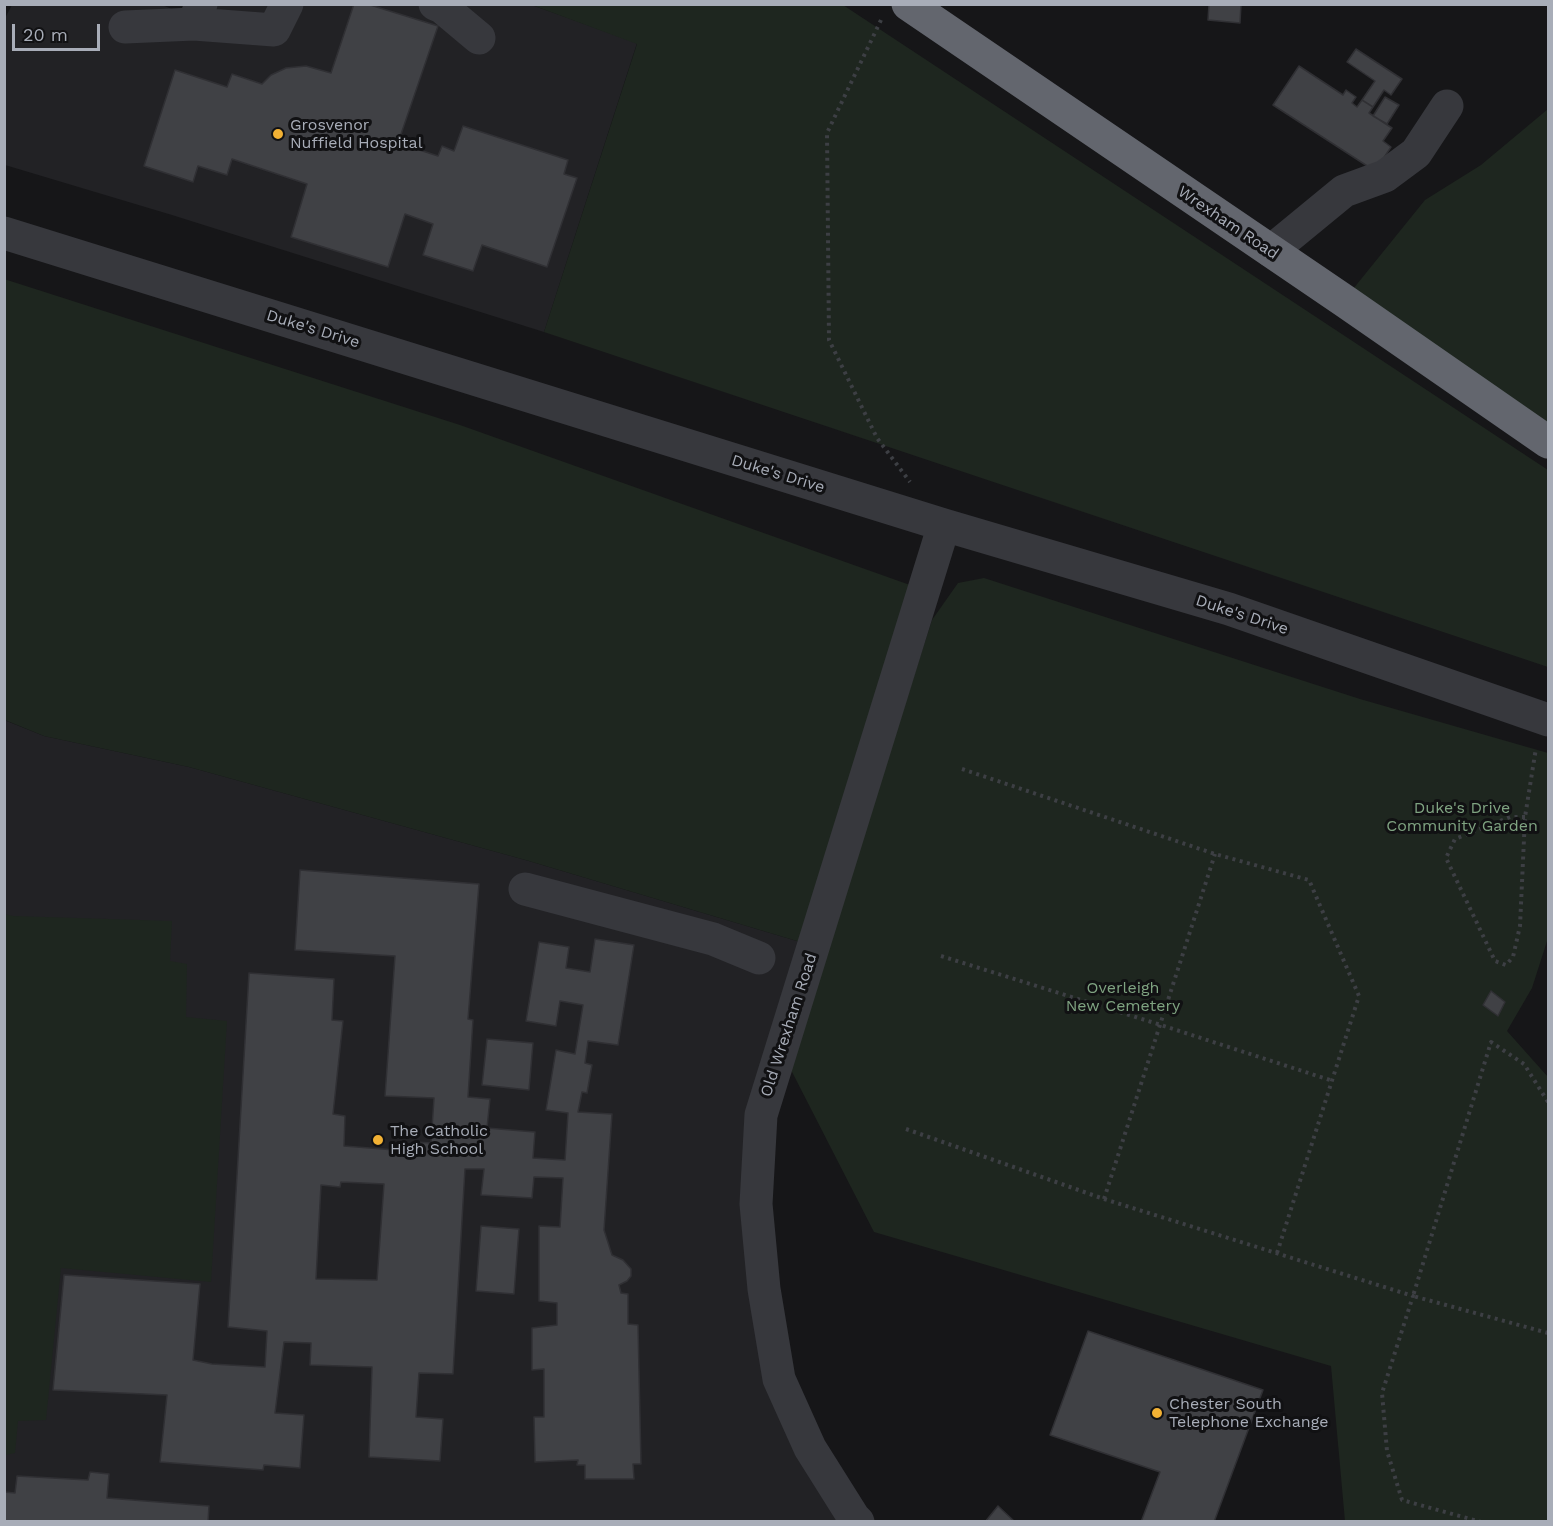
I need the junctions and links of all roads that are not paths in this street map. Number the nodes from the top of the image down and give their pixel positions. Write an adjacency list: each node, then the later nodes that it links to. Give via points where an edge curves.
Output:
1 (287, 4): 4 (street, via 274,30)
2 (435, 4): 6 (street)
3 (895, 10): 9 (highway, Wrexham Road)
4 (197, 14): 5 (street)
5 (125, 27)
6 (479, 38)
7 (1447, 106): 9 (street, via 1416,153 1385,176 1344,191)
8 (4, 233): 11 (street, Duke's Drive)
9 (1271, 251): 10 (highway, Wrexham Road)
10 (1548, 442)
11 (944, 525): 12 (street, Duke's Drive, via 1229,609); 15 (street, Old Wrexham Road, via 761,1115 756,1204 764,1289 779,1379 810,1448)
12 (1545, 719)
13 (525, 889): 14 (street, via 713,939)
14 (759, 958)
15 (858, 1521)

